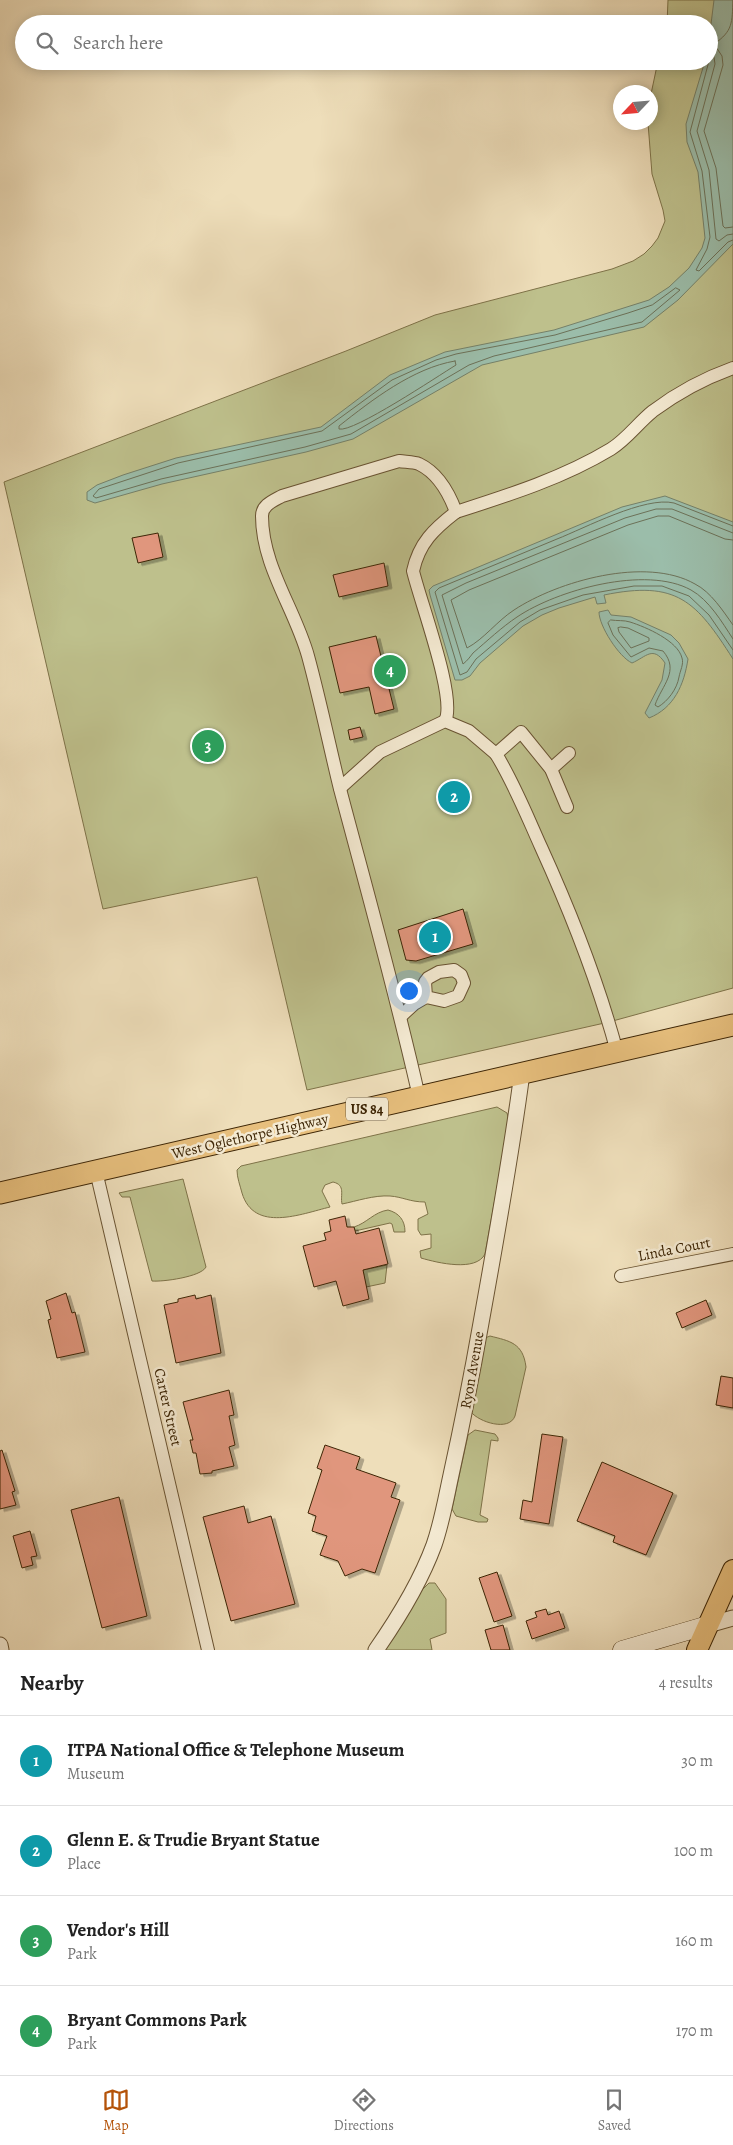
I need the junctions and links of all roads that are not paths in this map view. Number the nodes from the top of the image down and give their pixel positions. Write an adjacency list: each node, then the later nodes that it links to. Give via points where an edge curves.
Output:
1 (733, 368): 2 (street, via 674,397 613,448 592,459)
2 (456, 512): 3 (street, via 428,537 416,556 413,571 445,686 448,712); 7 (street, via 438,478 419,464 399,461 282,496 265,506 262,514 264,538 307,654)
3 (445, 721): 5 (street, via 469,731); 7 (street, via 380,752)
4 (568, 753): 6 (street)
5 (496, 754): 6 (street, via 521,732); 12 (street, via 570,914)
6 (551, 769): 8 (street)
7 (340, 788): 10 (street)
8 (567, 807)
9 (426, 997): 10 (street)
10 (401, 1016): 14 (street)
11 (733, 1025): 12 (highway, West Oglethorpe Highway / US 84)
12 (617, 1052): 13 (highway, West Oglethorpe Highway / US 84)
13 (522, 1074): 14 (highway, West Oglethorpe Highway / US 84); 25 (street, Ryon Avenue, via 480,1329 441,1520 422,1574)
14 (419, 1097): 15 (highway, West Oglethorpe Highway / US 84)
15 (96, 1171): 16 (highway, West Oglethorpe Highway / US 84); 24 (street, Carter Street)
16 (0, 1193)
17 (733, 1254): 18 (street, Linda Court)
18 (621, 1276)
19 (733, 1570): 21 (main road)
20 (733, 1618): 21 (street)
21 (708, 1625): 26 (main road); 27 (main road)
22 (0, 1645): 23 (street)
23 (1, 1650)
24 (208, 1650)
25 (376, 1650)
26 (622, 1650)
27 (697, 1650)

